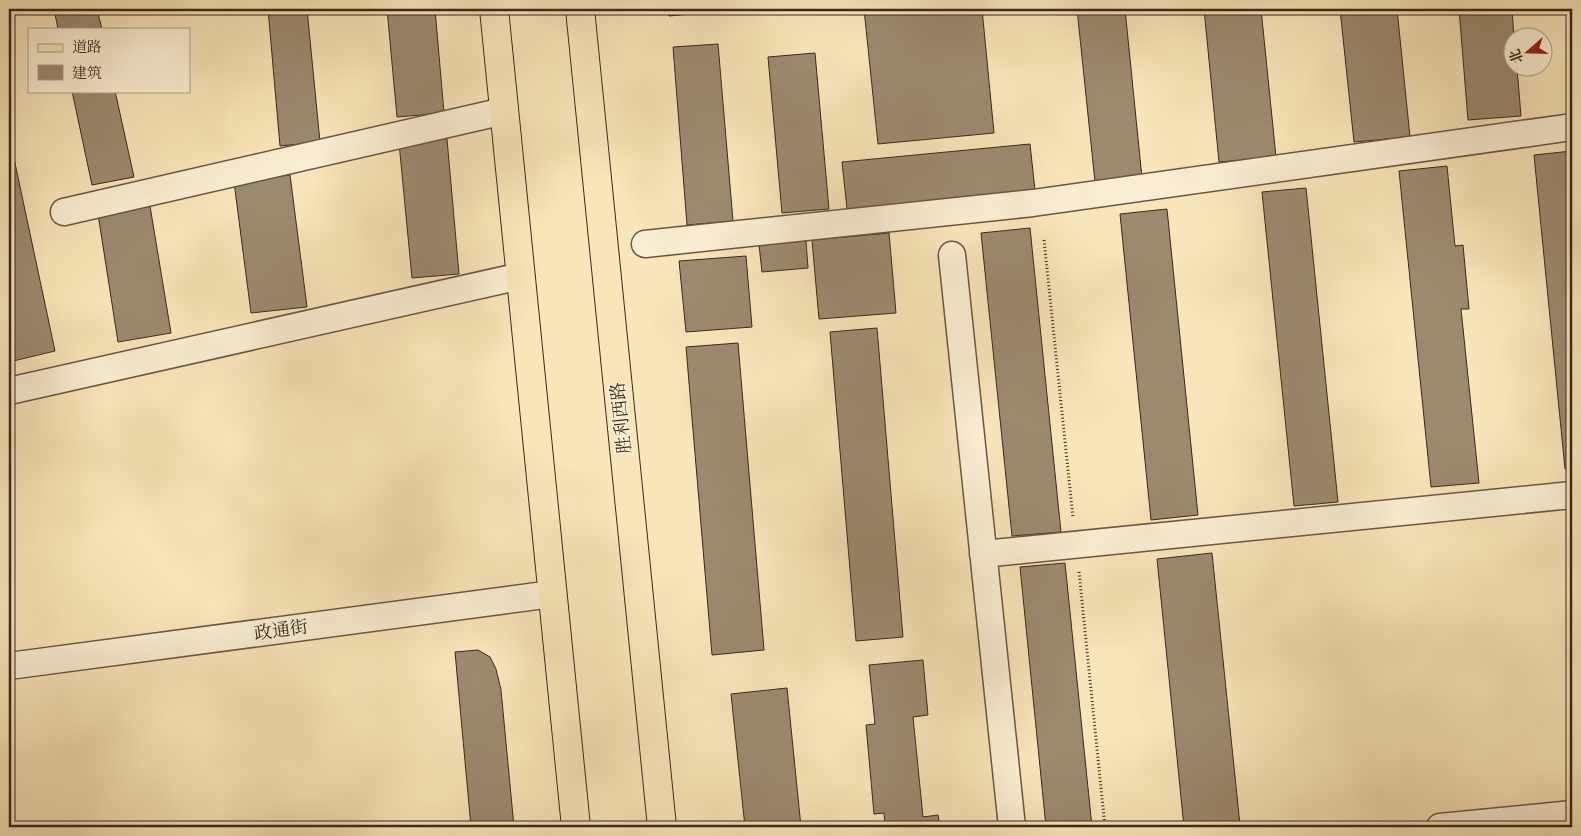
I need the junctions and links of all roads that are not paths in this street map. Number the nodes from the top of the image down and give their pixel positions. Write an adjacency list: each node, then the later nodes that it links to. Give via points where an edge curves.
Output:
1 (494, 9): 3 (main road)
2 (580, 9): 16 (main road, 胜利西路)
3 (504, 111): 5 (street); 8 (main road)
4 (1572, 127): 6 (street, via 1033,203)
5 (64, 212)
6 (644, 244)
7 (952, 255): 11 (street)
8 (521, 276): 9 (street); 12 (main road)
9 (9, 392)
10 (1572, 495): 11 (street)
11 (983, 554): 17 (street)
12 (552, 594): 13 (street, 政通街); 15 (main road)
13 (9, 666)
14 (1572, 814): 18 (street)
15 (576, 827)
16 (662, 827)
17 (1012, 827)
18 (1440, 827)

